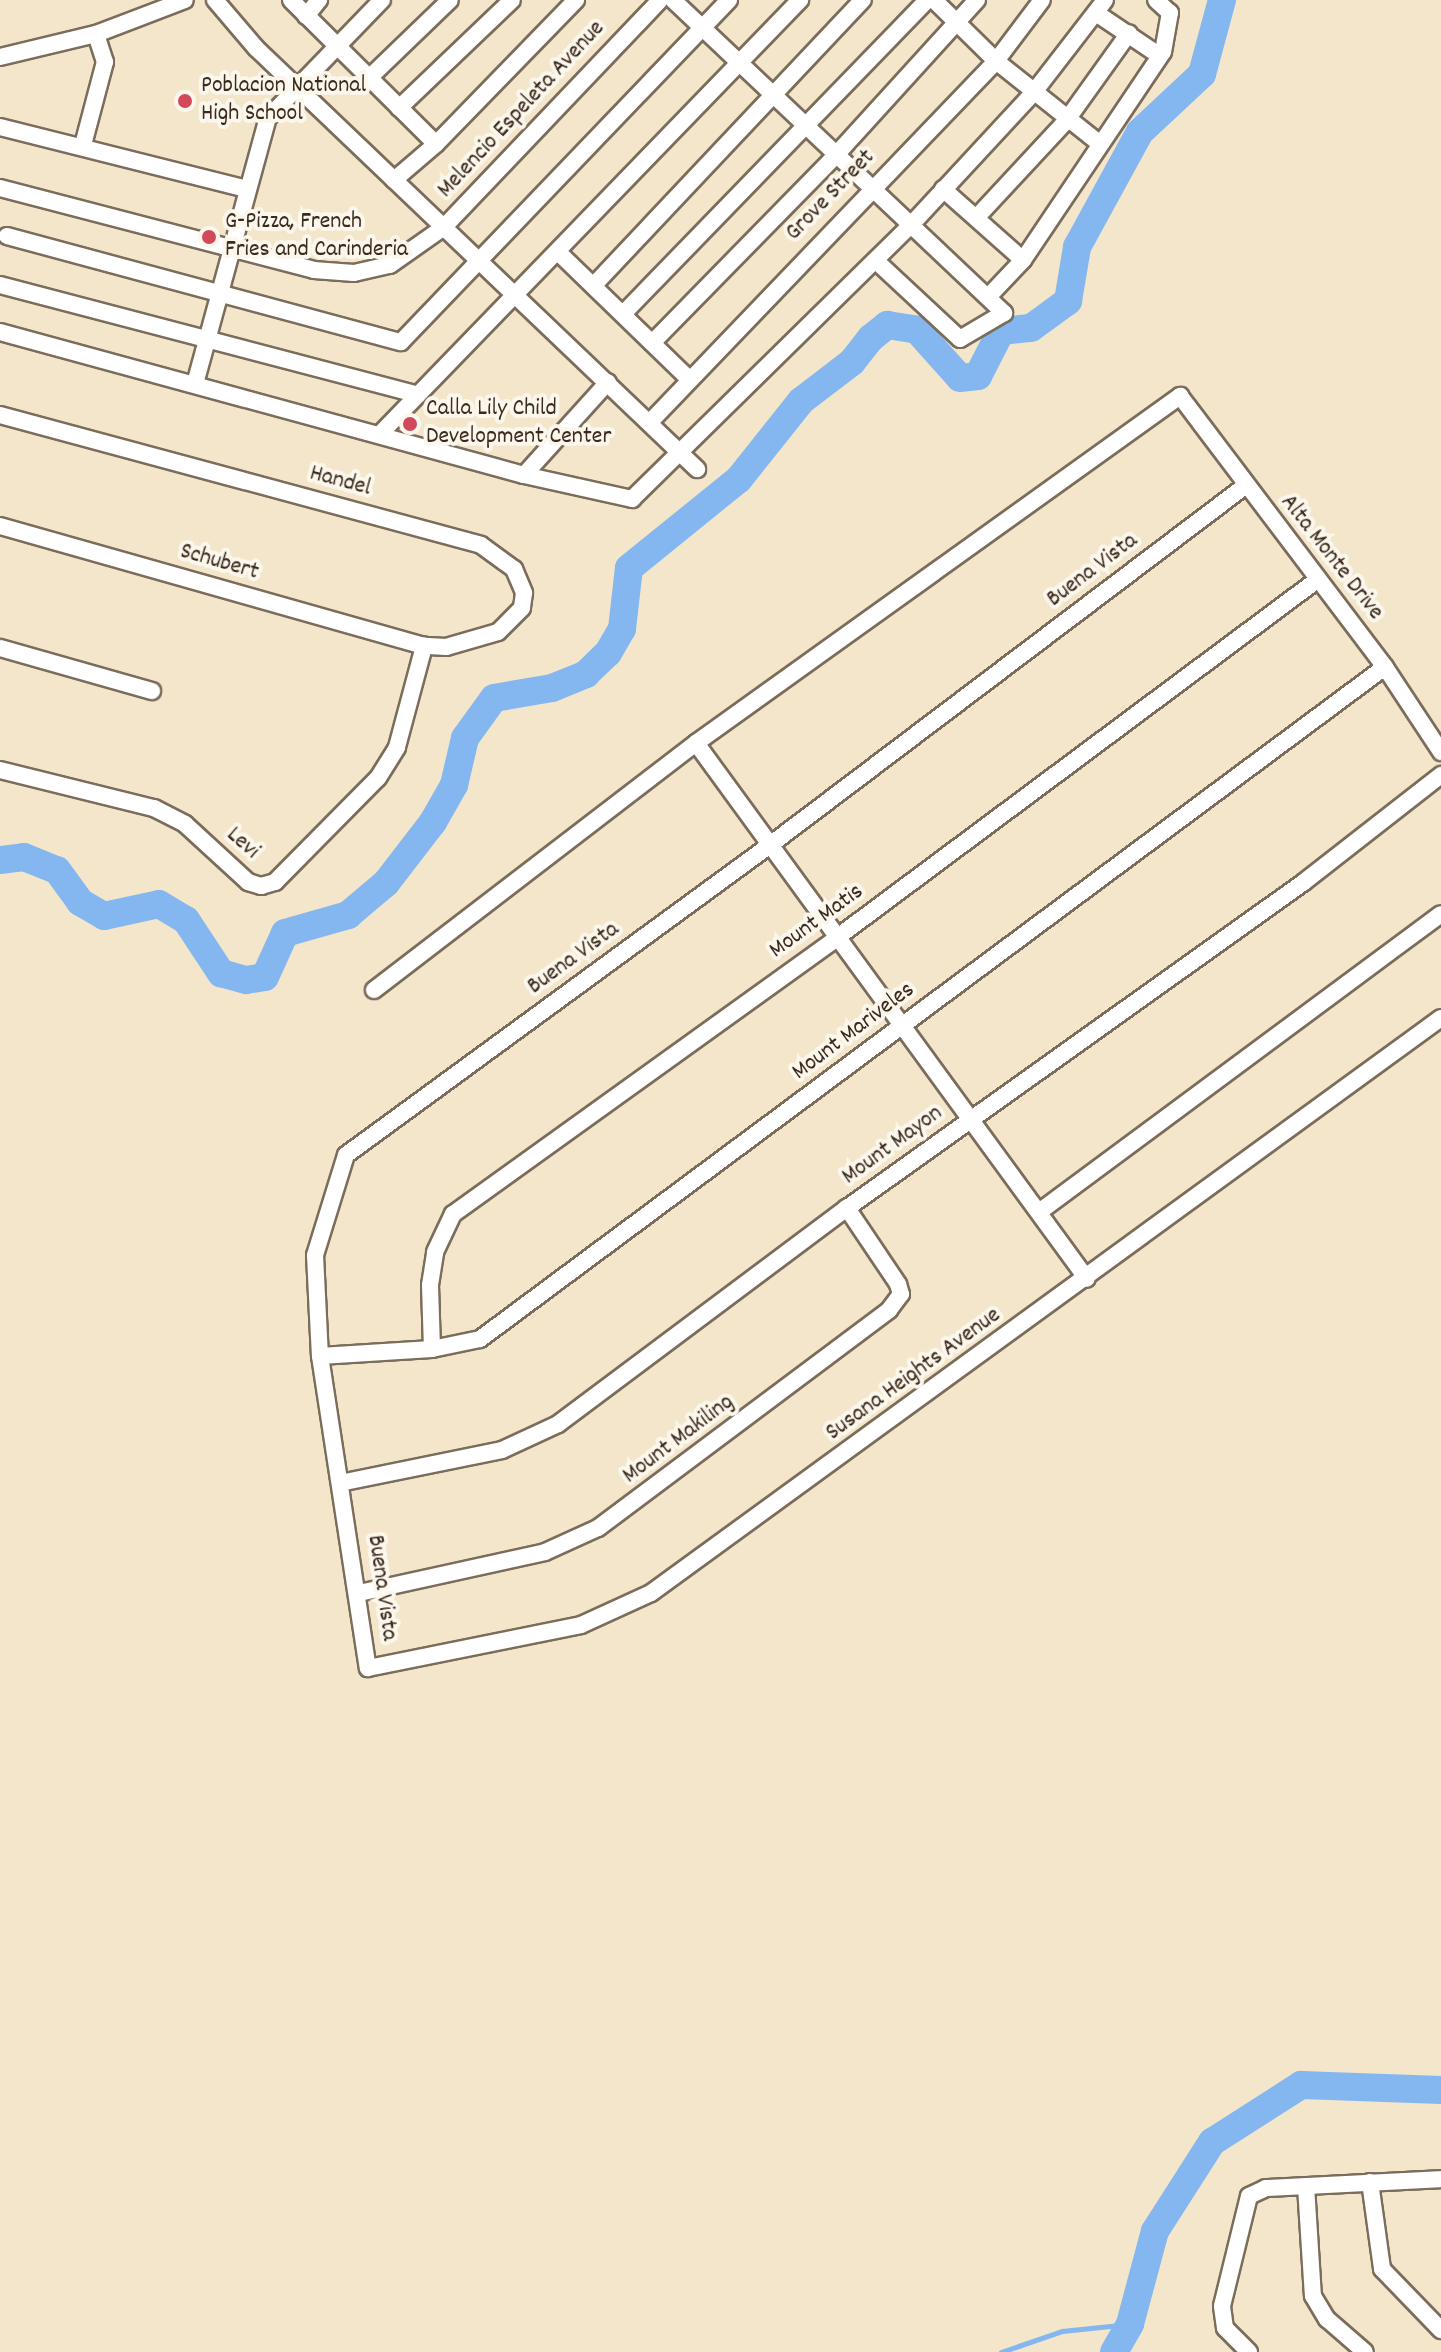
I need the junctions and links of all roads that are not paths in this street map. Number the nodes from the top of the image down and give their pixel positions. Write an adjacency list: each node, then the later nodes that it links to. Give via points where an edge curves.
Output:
1 (185, 0): 19 (street)
2 (215, 0): 32 (street)
3 (291, 0): 21 (street)
4 (319, 0): 21 (street)
5 (382, 0): 26 (street)
6 (450, 0): 31 (street)
7 (512, 0): 35 (street)
8 (576, 0): 40 (street)
9 (660, 0): 50 (street, Melencio Espeleta Avenue)
10 (673, 0): 23 (street)
11 (729, 0): 23 (street)
12 (800, 0): 30 (street)
13 (863, 0): 33 (street)
14 (927, 0): 37 (street)
15 (934, 0): 22 (street)
16 (977, 0): 22 (street)
17 (1042, 0): 29 (street, Grove Street)
18 (1157, 0): 27 (street, via 1170,13 1164,50)
19 (154, 5): 25 (street)
20 (1101, 7): 24 (street); 34 (street)
21 (306, 16): 26 (street)
22 (959, 23): 29 (street); 42 (street)
23 (701, 28): 30 (street); 56 (street)
24 (1129, 33): 27 (street); 36 (street)
25 (96, 34): 28 (street); 41 (street, via 105,62)
26 (335, 47): 31 (street); 32 (street)
27 (1157, 54): 39 (street)
28 (0, 57)
29 (996, 61): 34 (street); 46 (street, Grove Street)
30 (739, 64): 33 (street); 53 (street)
31 (369, 78): 35 (street)
32 (298, 87): 43 (street); 45 (street, via 268,118)
33 (772, 92): 37 (street); 58 (street)
34 (1034, 92): 36 (street); 47 (street)
35 (399, 108): 40 (street)
36 (1066, 121): 39 (street); 48 (street)
37 (805, 124): 42 (street); 62 (street)
38 (0, 127): 41 (street)
39 (1099, 143): 54 (street)
40 (436, 144): 43 (street)
41 (83, 145): 45 (street)
42 (835, 156): 46 (street); 65 (street)
43 (394, 180): 50 (street)
44 (0, 188): 52 (street, Melencio Espeleta Avenue)
45 (247, 189): 52 (street)
46 (871, 189): 49 (street); 66 (street, Grove Street)
47 (943, 189): 48 (street); 49 (street)
48 (976, 218): 54 (street)
49 (910, 226): 55 (street); 60 (street)
50 (444, 227): 52 (street, Melencio Espeleta Avenue, via 405,258 354,273 314,270); 56 (street)
51 (7, 236): 59 (street)
52 (230, 250): 59 (street)
53 (558, 252): 58 (street); 61 (street)
54 (1023, 260): 60 (street)
55 (876, 261): 60 (street, via 960,339 1004,313); 73 (street)
56 (478, 262): 59 (street, via 401,342); 61 (street)
57 (0, 285): 64 (street)
58 (594, 285): 62 (street)
59 (218, 292): 64 (street)
60 (988, 297)
61 (515, 299): 67 (street); 69 (street)
62 (623, 314): 65 (street)
63 (0, 332): 68 (street)
64 (205, 339): 68 (street); 69 (street)
65 (652, 343): 66 (street)
66 (689, 379): 71 (street, Grove Street)
67 (608, 382): 71 (street); 75 (street)
68 (195, 384): 72 (street)
69 (418, 395): 72 (street)
70 (0, 415): 79 (street, Handel, via 471,542 504,558 524,593 512,621 498,632 459,644)
71 (651, 421): 73 (street)
72 (381, 433): 75 (street)
73 (682, 454): 74 (street); 75 (street, via 632,499)
74 (697, 469)
75 (524, 475)
76 (1245, 486): 78 (street, Alta Monte Drive); 83 (street, Alta Monte Drive, via 1180,396); 87 (street, Buena Vista)
77 (0, 526): 79 (street, Schubert)
78 (1317, 580): 81 (street, Alta Monte Drive); 89 (street, Mount Matis)
79 (424, 646): 85 (street, Levi, via 397,747 378,778 275,882 248,882 185,824 154,808)
80 (0, 648): 82 (street)
81 (1385, 667): 84 (street, Alta Monte Drive); 92 (street, Mount Mariveles)
82 (152, 691)
83 (696, 743): 87 (street); 90 (street)
84 (1441, 752)
85 (0, 770)
86 (1441, 775): 93 (street, Mount Mayon, via 1280,900)
87 (770, 845): 89 (street); 98 (street, Buena Vista, via 346,1155 315,1255)
88 (1441, 914): 95 (street)
89 (835, 939): 92 (street); 97 (street, Mount Matis, via 453,1214 435,1252)
90 (374, 990)
91 (1441, 1018): 96 (street, Susana Heights Avenue)
92 (902, 1026): 93 (street); 97 (street, Mount Mariveles, via 492,1332)
93 (970, 1120): 94 (street, Mount Mayon); 95 (street)
94 (847, 1208): 99 (street, Mount Mayon, via 544,1433 502,1450); 100 (street, Mount Makiling, via 898,1284 901,1294 889,1310 598,1528 545,1552)
95 (1039, 1212): 96 (street)
96 (1087, 1279): 101 (street, Susana Heights Avenue, via 619,1612 581,1625)
97 (432, 1349): 98 (street, Mount Mariveles)
98 (320, 1356): 99 (street, Buena Vista)
99 (340, 1483): 100 (street, Buena Vista)
100 (359, 1593): 101 (street, Buena Vista)
101 (368, 1668)
102 (1370, 2182): 103 (street); 104 (street); 105 (street, via 1382,2269)
103 (1441, 2183)
104 (1306, 2186): 106 (street, via 1257,2191 1244,2205 1222,2306 1225,2328); 107 (street, via 1313,2296 1327,2319)
105 (1441, 2330)
106 (1249, 2352)
107 (1365, 2352)

